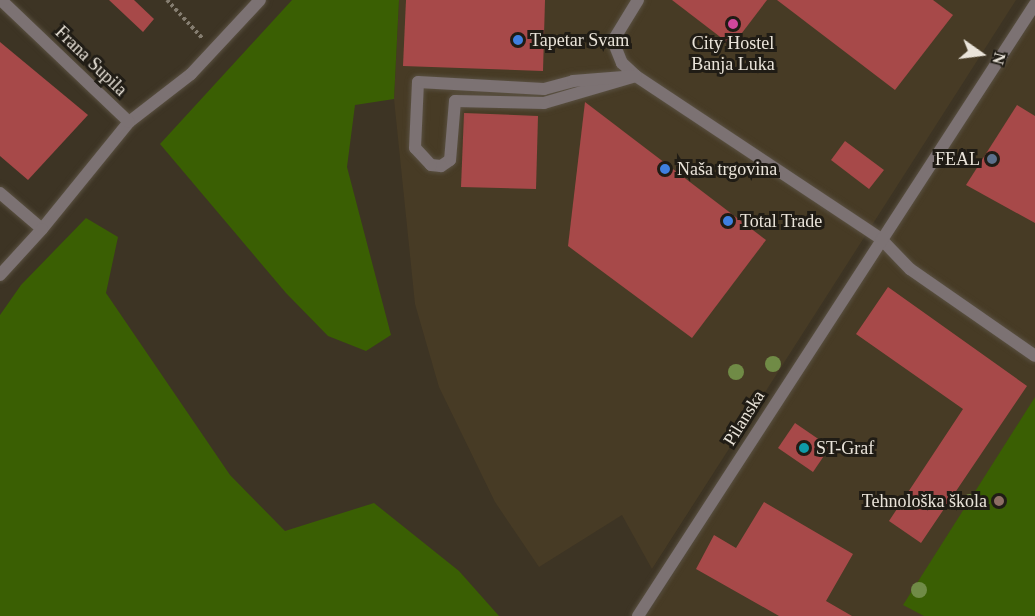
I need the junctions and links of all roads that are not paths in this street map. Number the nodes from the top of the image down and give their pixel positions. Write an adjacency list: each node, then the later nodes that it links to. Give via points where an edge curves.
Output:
1 (1, 0): 6 (street, Frana Supila)
2 (260, 0): 6 (street, Frana Supila, via 191,74)
3 (638, 0): 5 (street, via 613,41 622,63)
4 (1035, 4): 9 (street, Pilanska)
5 (636, 76): 5 (street, via 573,81 544,89 418,82 415,148 430,165 441,166 450,160 455,101 544,104); 9 (street)
6 (129, 122): 8 (street, Frana Supila)
7 (0, 192): 8 (street)
8 (42, 229): 10 (street, Frana Supila)
9 (881, 239): 11 (street, via 910,269); 12 (street, Pilanska)
10 (0, 275)
11 (1035, 356)
12 (638, 616)

